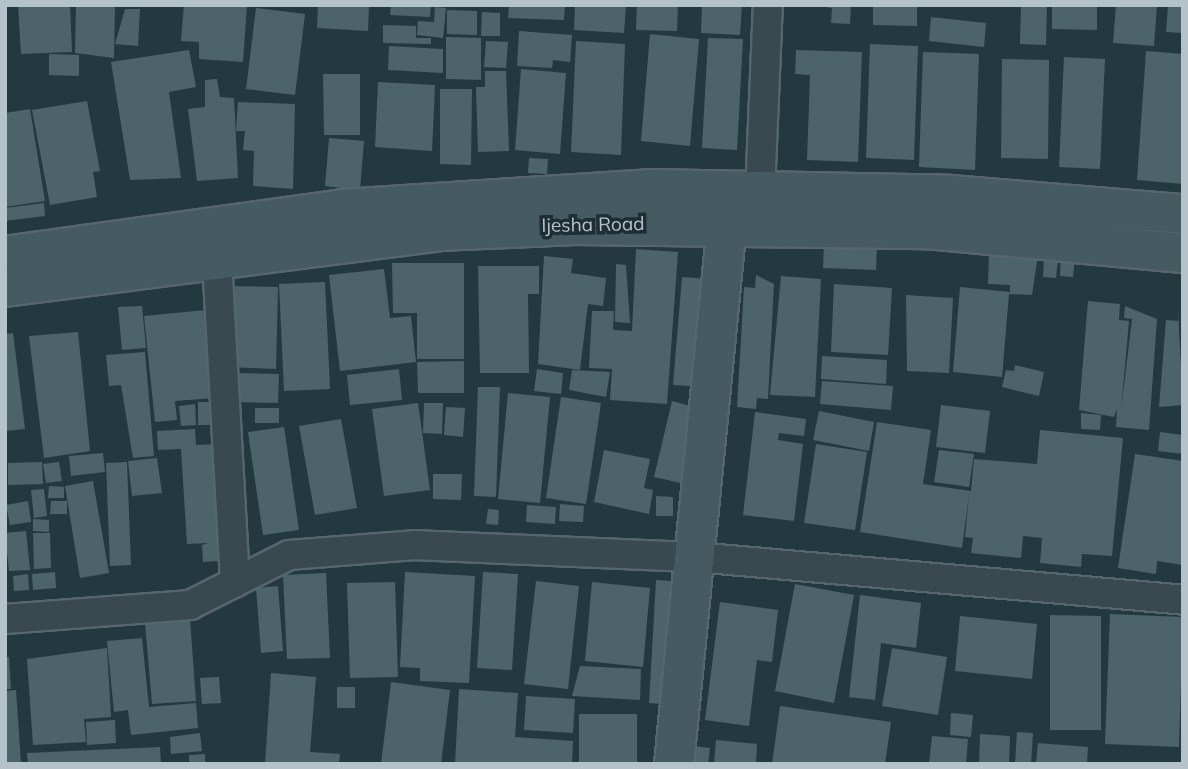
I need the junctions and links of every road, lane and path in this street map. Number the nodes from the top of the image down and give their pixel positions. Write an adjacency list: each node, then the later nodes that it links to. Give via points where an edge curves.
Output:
1 (768, 5): 2 (street)
2 (760, 193): 3 (main road, Ijesha Road, via 1070,200); 6 (main road, Ijesha Road, via 649,189 430,201)
3 (1183, 214)
4 (727, 223): 5 (main road, Ijesha Road, via 1035,235); 7 (main road, Ijesha Road, via 440,231); 9 (main road)
5 (1183, 253)
6 (5, 256)
7 (217, 260): 8 (main road, Ijesha Road); 10 (street)
8 (5, 287)
9 (695, 557): 10 (street, via 352,547 289,555); 11 (street); 13 (main road)
10 (235, 582): 12 (street, via 190,605)
11 (1183, 600)
12 (5, 619)
13 (674, 764)

